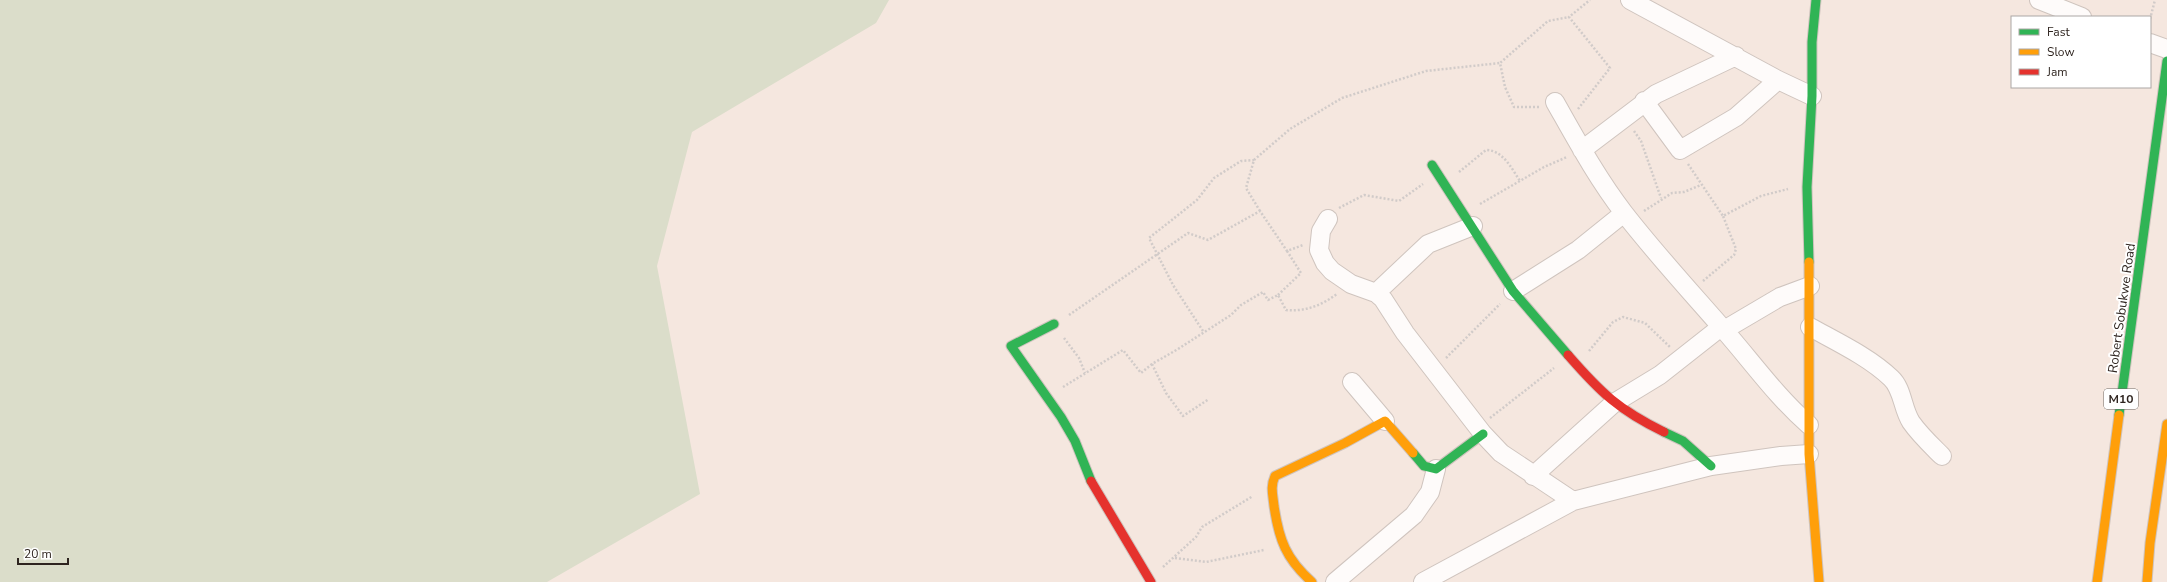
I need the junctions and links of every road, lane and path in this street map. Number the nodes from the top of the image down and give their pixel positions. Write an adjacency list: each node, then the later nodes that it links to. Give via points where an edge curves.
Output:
1 (1590, 0): 8 (path)
2 (1630, 0): 11 (street)
3 (1816, 0): 15 (street, via 1812,42)
4 (2039, 0): 6 (street)
5 (2154, 0): 7 (path)
6 (2079, 16)
7 (2151, 16)
8 (1569, 17): 13 (path, via 1548,21); 19 (path, via 1610,68 1587,100)
9 (2151, 44): 10 (street)
10 (2167, 49)
11 (1736, 56): 14 (street); 16 (street)
12 (2167, 61): 75 (street, Robert Sobukwe Road / M10)
13 (1500, 63): 17 (path, via 1505,87 1514,108 1534,108); 22 (path, via 1426,71 1342,98 1290,129)
14 (1778, 80): 15 (street); 21 (street, via 1736,117)
15 (1812, 96): 27 (street)
16 (1644, 101): 18 (street); 21 (street)
17 (1555, 102): 19 (street)
18 (1627, 114): 20 (street); 28 (path, via 1630,126 1641,140)
19 (1566, 122): 20 (street)
20 (1582, 150): 24 (path, via 1544,166); 31 (street)
21 (1680, 150): 26 (path)
22 (1254, 160): 29 (path, via 1246,188); 36 (path, via 1241,161 1214,178 1197,200 1149,238)
23 (1432, 165): 25 (street)
24 (1520, 181): 25 (path, via 1504,158 1491,150 1486,150); 33 (path)
25 (1445, 184): 32 (path, via 1427,182 1399,200 1364,195 1337,209); 33 (street)
26 (1701, 185): 28 (path); 30 (path)
27 (1807, 187): 30 (path, via 1788,188 1761,196); 38 (street)
28 (1661, 198): 31 (path)
29 (1260, 211): 35 (path); 36 (path, via 1208,240 1188,233)
30 (1723, 216): 40 (path, via 1735,243 1734,255)
31 (1628, 217): 39 (street); 40 (street)
32 (1328, 219): 34 (street)
33 (1468, 220): 39 (street); 41 (street, via 1428,244)
34 (1319, 241): 35 (path); 37 (street, via 1319,250 1325,263)
35 (1287, 251): 42 (path, via 1301,273)
36 (1156, 254): 43 (path); 46 (path, via 1188,310)
37 (1351, 284): 41 (street); 42 (path, via 1330,299 1301,312 1286,310)
38 (1810, 286): 44 (street); 45 (street, via 1780,297)
39 (1513, 291): 47 (street); 51 (path)
40 (1691, 292): 45 (street)
41 (1376, 293): 51 (street, via 1389,306 1405,333)
42 (1278, 295): 46 (path, via 1268,300 1263,292)
43 (1054, 324): 52 (path, via 1079,358); 54 (street, via 1011,346)
44 (1810, 327): 59 (street); 62 (street, via 1870,362 1891,378 1900,389 1903,406 1911,422)
45 (1722, 328): 48 (street); 59 (street, via 1764,381)
46 (1204, 331): 49 (path)
47 (1570, 358): 50 (street); 60 (path, via 1496,412 1488,420)
48 (1681, 359): 50 (path, via 1645,323 1623,317 1613,322); 56 (street)
49 (1152, 364): 52 (path, via 1141,373 1124,350); 55 (path, via 1166,393 1183,416)
50 (1578, 366): 56 (street)
51 (1433, 370): 60 (street)
52 (1085, 372): 54 (path)
53 (1352, 382): 57 (street)
54 (1047, 398): 70 (street, via 1075,440 1092,483)
55 (1209, 399)
56 (1614, 403): 63 (street, via 1655,428 1683,441); 65 (street)
57 (1385, 421): 64 (street, via 1424,466); 66 (street)
58 (2167, 424): 76 (street)
59 (1809, 425): 61 (street)
60 (1483, 434): 64 (street); 65 (street, via 1501,453)
61 (1809, 454): 63 (street); 74 (street)
62 (1942, 456)
63 (1711, 466): 67 (street)
64 (1436, 469): 72 (street, via 1430,492 1414,514)
65 (1533, 476): 67 (street)
66 (1272, 478): 68 (street); 69 (path, via 1258,494 1202,527 1196,537)
67 (1573, 501): 73 (street)
68 (1281, 542): 69 (path, via 1259,553 1206,562); 71 (street, via 1291,562)
69 (1174, 558): 70 (path)
70 (1150, 580)
71 (1312, 582)
72 (1335, 582)
73 (1423, 582)
74 (1819, 582)
75 (2097, 582)
76 (2147, 582)

